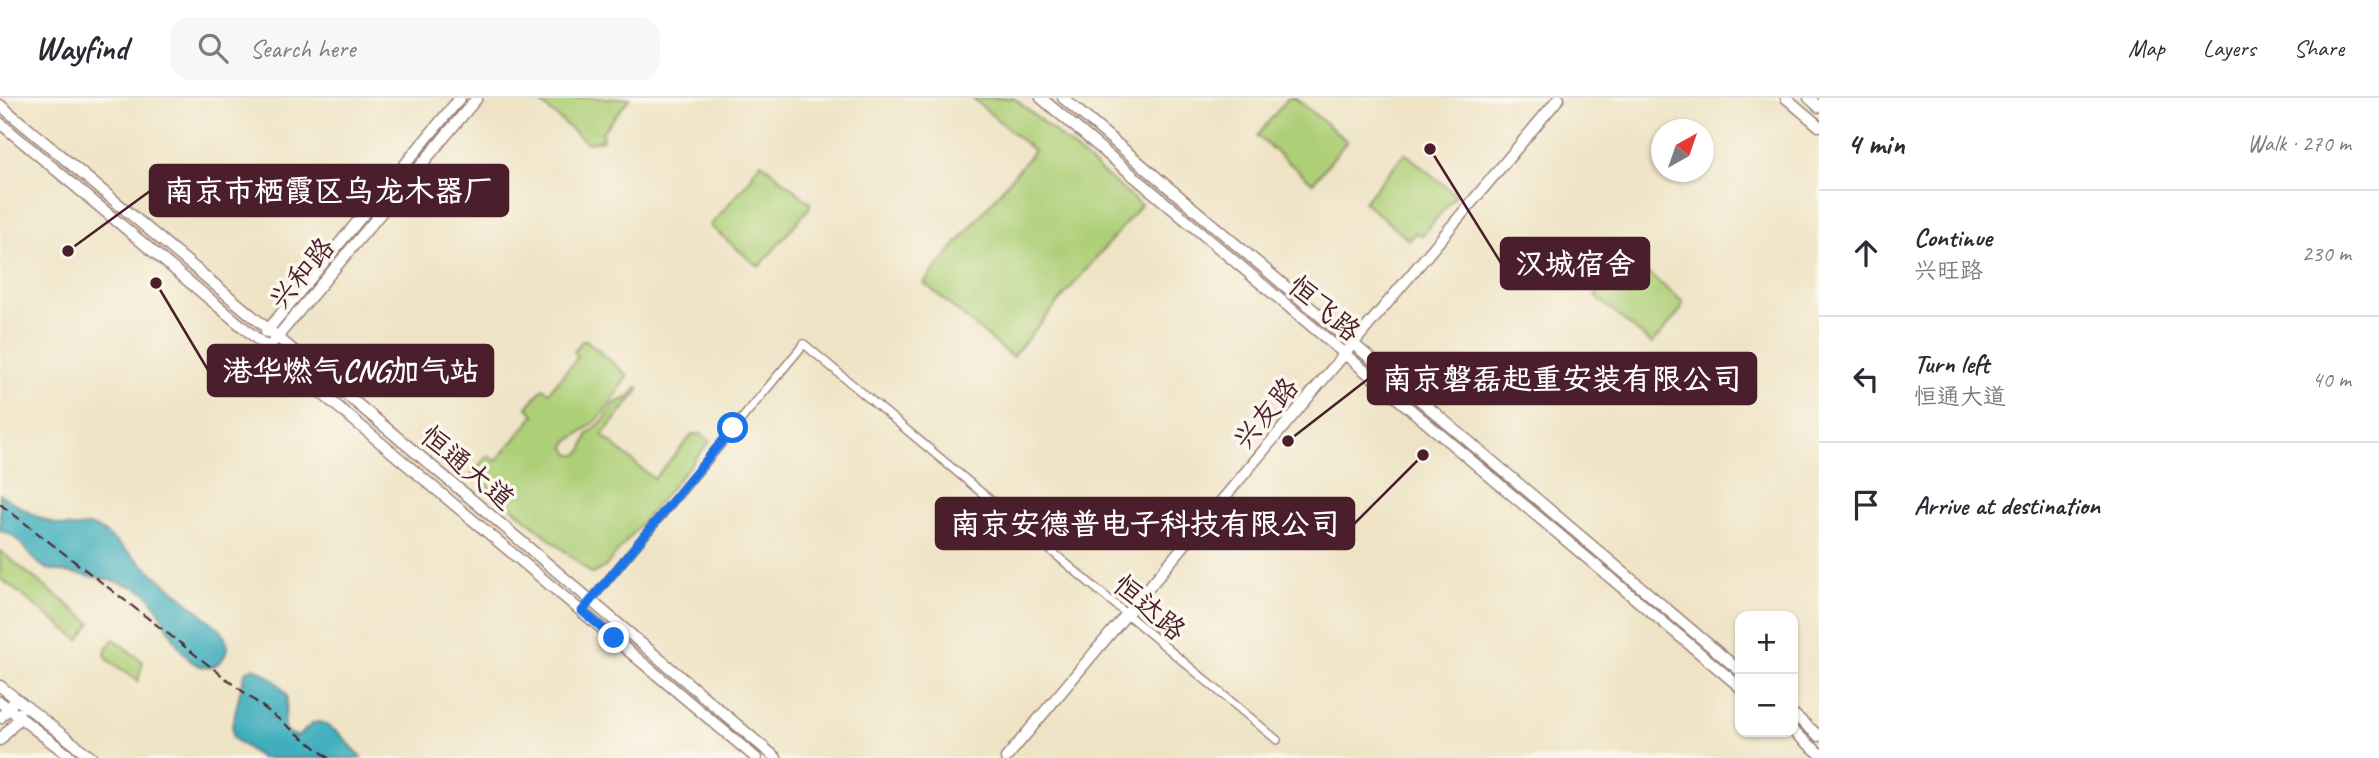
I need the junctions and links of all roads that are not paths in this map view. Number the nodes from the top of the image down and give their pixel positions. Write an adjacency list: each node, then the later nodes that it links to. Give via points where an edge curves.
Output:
1 (460, 98): 12 (main road, 兴和路)
2 (477, 98): 13 (main road, 兴和路)
3 (1041, 98): 17 (main road, 恒飞路)
4 (1063, 98): 15 (main road, 恒飞路)
5 (1559, 98): 15 (main road, 兴友路)
6 (1786, 98): 11 (main road)
7 (1809, 98): 9 (main road)
8 (0, 105): 12 (main road, 恒通大道)
9 (1819, 107)
10 (0, 123): 14 (main road, 恒通大道)
11 (1819, 126)
12 (268, 328): 13 (main road, 恒通大道); 14 (main road, 兴和路)
13 (278, 336): 16 (main road, 兴和路); 18 (main road, 恒通大道)
14 (259, 340): 16 (main road, 恒通大道)
15 (1354, 344): 17 (main road, 兴友路); 21 (main road, 恒飞路)
16 (268, 348): 19 (main road, 恒通大道)
17 (1345, 354): 20 (main road, 兴友路); 22 (main road, 恒飞路)
18 (590, 601): 19 (street); 20 (street, 恒达路, via 804,344); 37 (main road, 恒通大道)
19 (582, 611): 36 (main road, 恒通大道)
20 (1126, 613): 32 (street, 恒达路); 38 (main road, 兴友路)
21 (1735, 667)
22 (1735, 683)
23 (0, 686): 24 (main road)
24 (16, 698): 25 (main road); 26 (main road); 35 (main road)
25 (4, 705): 26 (main road); 27 (main road)
26 (20, 717): 31 (main road); 34 (main road)
27 (0, 718)
28 (1798, 718): 30 (main road)
29 (1798, 735): 33 (main road)
30 (1819, 736)
31 (0, 740)
32 (1277, 740)
33 (1819, 753)
34 (72, 758)
35 (92, 758)
36 (756, 758)
37 (776, 758)
38 (1006, 758)

